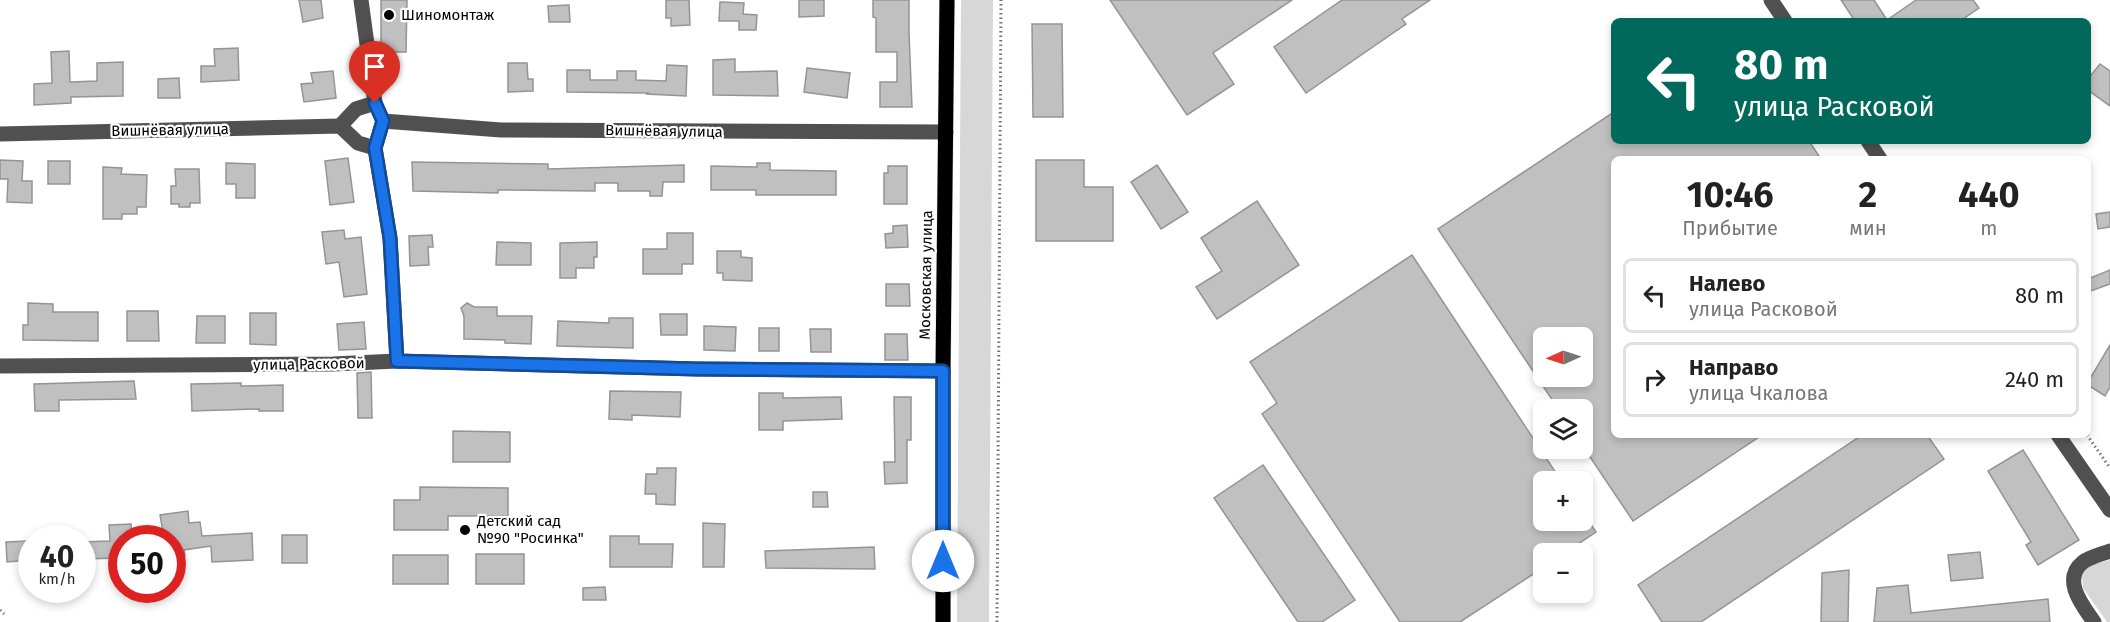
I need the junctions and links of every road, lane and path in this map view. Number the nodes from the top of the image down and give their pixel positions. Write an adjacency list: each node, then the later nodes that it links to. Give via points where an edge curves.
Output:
1 (361, 0): 6 (street)
2 (947, 0): 9 (main road, Московская улица)
3 (1000, 0): 23 (path)
4 (1771, 0): 5 (street)
5 (1783, 18)
6 (375, 103): 7 (street); 8 (street, via 356,109)
7 (383, 121): 9 (street, Вишнёвая улица, via 501,130); 11 (street)
8 (340, 126): 10 (street, Вишнёвая улица); 11 (street, via 358,142)
9 (946, 132): 14 (main road, Московская улица)
10 (0, 134)
11 (375, 148): 12 (street, via 390,238)
12 (397, 361): 13 (street, улица Расковой); 14 (street, улица Расковой)
13 (0, 366)
14 (943, 371): 22 (main road, Московская улица)
15 (2060, 438): 18 (street)
16 (2089, 438): 17 (path)
17 (2110, 468)
18 (2110, 510)
19 (2110, 551): 24 (street, via 2083,562 2075,573 2074,592)
20 (0, 610): 21 (path)
21 (4, 614)
22 (943, 622)
23 (997, 622)
24 (2094, 622)

